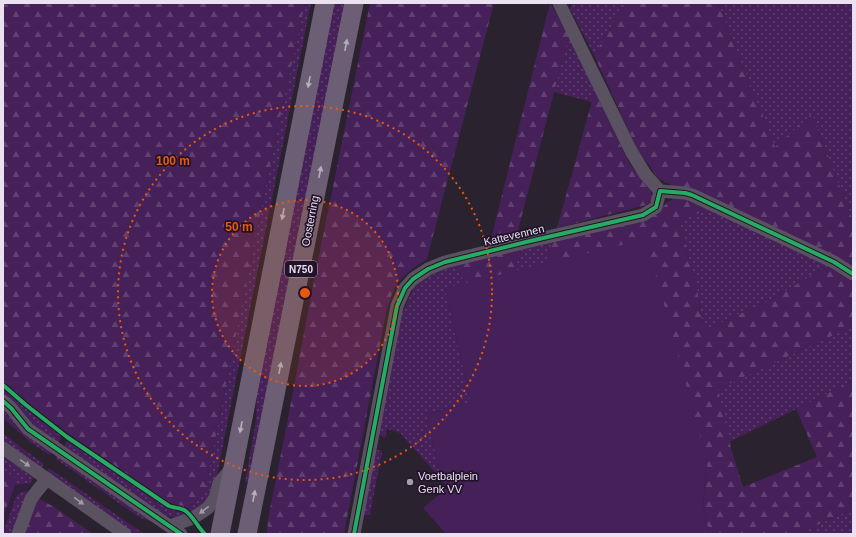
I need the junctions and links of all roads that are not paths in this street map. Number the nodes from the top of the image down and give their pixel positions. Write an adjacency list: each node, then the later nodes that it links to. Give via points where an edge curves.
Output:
1 (325, 3): 8 (highway, N750, one-way to 8)
2 (354, 3): 15 (highway, Oosterring / N750, one-way to 2)
3 (559, 3): 4 (street, via 631,152)
4 (660, 191): 5 (street, via 692,195 834,262); 16 (street, Kattevennen, via 656,207 643,215 447,262 428,269 412,279 397,306)
5 (853, 274)
6 (3, 401): 10 (street, via 28,429)
7 (3, 448): 9 (street, one-way to 9)
8 (233, 467): 10 (street, one-way to 10, via 219,483 215,498 208,508 193,518); 14 (highway, N750)
9 (47, 479): 11 (street, one-way to 11); 12 (street, via 32,499)
10 (170, 526): 13 (street)
11 (123, 533)
12 (18, 534)
13 (181, 534)
14 (220, 534)
15 (247, 534)
16 (354, 534)

